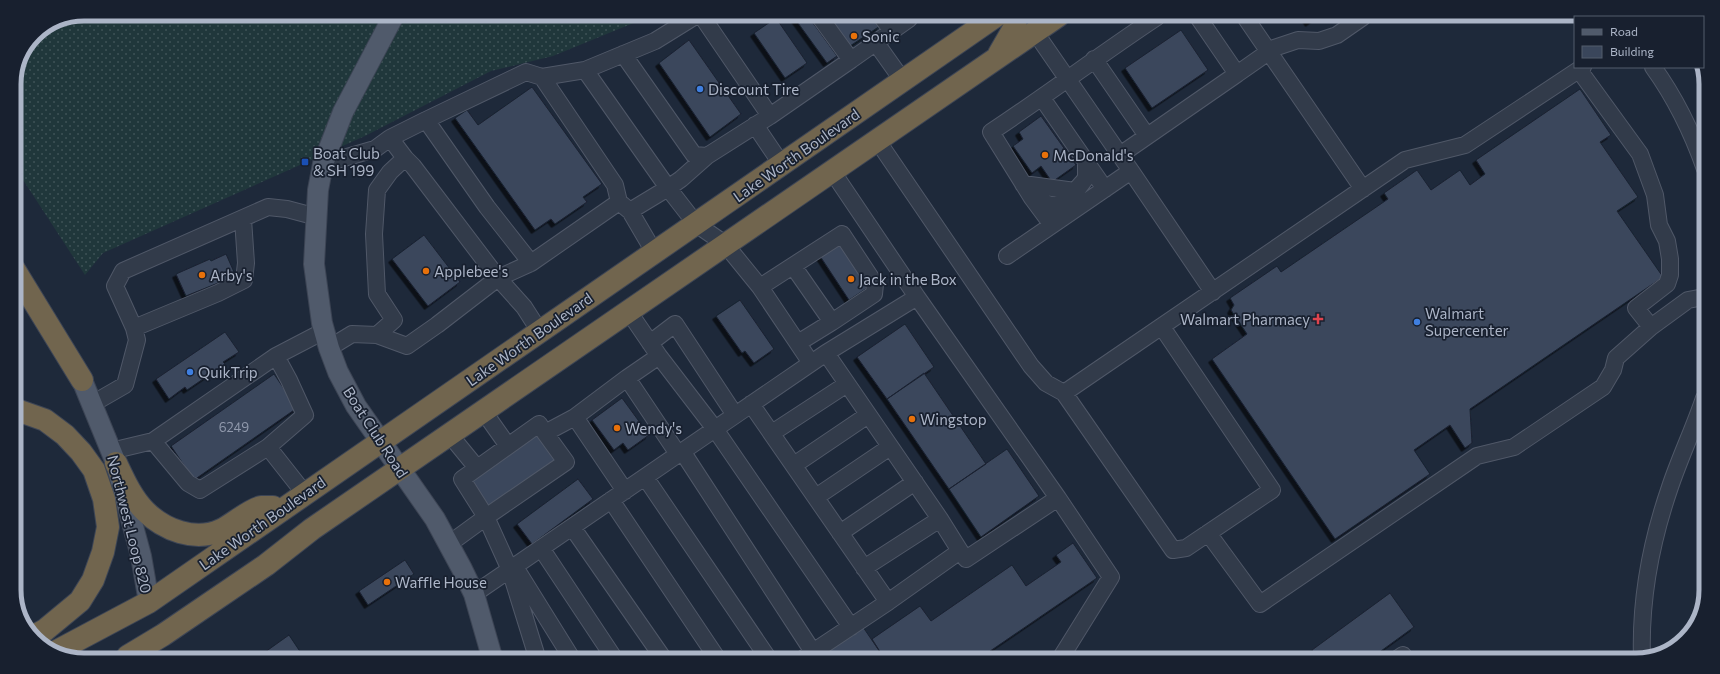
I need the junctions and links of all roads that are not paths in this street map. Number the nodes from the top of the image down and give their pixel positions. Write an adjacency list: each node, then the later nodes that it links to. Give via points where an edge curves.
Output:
1 (391, 21): 40 (main road, Boat Club Road, via 343,112)
2 (689, 21): 17 (street, via 655,41)
3 (704, 21): 29 (street)
4 (823, 21): 20 (street)
5 (885, 21): 14 (street)
6 (905, 21): 14 (street)
7 (989, 21): 26 (highway, Lake Worth Boulevard)
8 (1016, 21): 18 (highway)
9 (1151, 21): 19 (street)
10 (1201, 21): 24 (street)
11 (1248, 21): 16 (street)
12 (1357, 21): 16 (street, via 1337,35 1319,41 1298,40)
13 (1033, 24): 18 (highway); 27 (street)
14 (892, 31): 15 (street)
15 (876, 43): 20 (street); 26 (street)
16 (1268, 52): 24 (street); 48 (street)
17 (623, 54): 23 (street); 37 (street, via 694,155)
18 (996, 58): 34 (highway)
19 (1094, 59): 27 (street); 32 (street)
20 (851, 60): 29 (street)
21 (1654, 68): 35 (street, via 1684,116)
22 (1581, 69): 48 (street, via 1465,146 1405,160); 72 (street, via 1640,154 1655,195 1659,225 1667,241 1670,275 1666,284 1636,308)
23 (585, 70): 25 (street); 46 (street)
24 (1237, 74): 32 (street)
25 (542, 77): 30 (street, via 526,72); 50 (street, via 615,185)
26 (903, 80): 41 (highway, Lake Worth Boulevard)
27 (1067, 80): 28 (street); 36 (street)
28 (1042, 98): 39 (street); 45 (street, via 991,132)
29 (770, 116): 31 (street)
30 (426, 120): 33 (street); 60 (street, via 487,207)
31 (755, 125): 37 (street); 41 (street)
32 (1147, 136): 36 (street)
33 (390, 138): 38 (street); 40 (street, via 375,149)
34 (877, 140): 42 (highway); 85 (street, via 1031,366 1046,383)
35 (1699, 154)
36 (1120, 155): 43 (street)
37 (707, 156): 46 (street)
38 (405, 158): 62 (street); 74 (street, via 390,172 378,190 374,234 377,294 394,320)
39 (1086, 160): 44 (street); 47 (street)
40 (324, 164): 52 (main road, Boat Club Road, via 318,190)
41 (782, 165): 54 (highway, Lake Worth Boulevard)
42 (832, 171): 51 (street); 57 (highway)
43 (1131, 171): 47 (street); 65 (street)
44 (1086, 178): 45 (street, via 1075,191); 49 (street, via 1071,198 1063,203 1053,206)
45 (1023, 184): 49 (street)
46 (668, 188): 50 (street); 54 (street)
47 (1105, 189): 55 (street)
48 (1363, 189): 65 (street)
49 (1032, 198): 55 (street)
50 (624, 206): 58 (street); 60 (street)
51 (862, 216): 56 (street); 66 (street)
52 (317, 217): 53 (street, via 268,207); 75 (main road, Boat Club Road, via 314,264)
53 (243, 219): 71 (street, via 246,263 244,280); 71 (street, via 123,271 115,286)
54 (696, 224): 57 (street); 58 (highway, Lake Worth Boulevard)
55 (1052, 225): 59 (street)
56 (842, 234): 61 (street); 69 (street, via 875,284 874,294)
57 (725, 244): 64 (street); 68 (highway)
58 (654, 252): 73 (highway, Lake Worth Boulevard)
59 (1007, 256)
60 (531, 263): 62 (street)
61 (793, 266): 64 (street); 69 (street)
62 (498, 278): 73 (street, via 524,307); 74 (street, via 407,346)
63 (21, 280): 83 (highway)
64 (760, 287): 77 (street)
65 (1213, 292): 70 (street)
66 (917, 297): 78 (street); 113 (street)
67 (1699, 298): 72 (street, via 1688,300)
68 (629, 312): 76 (street); 90 (highway)
69 (832, 322): 77 (street)
70 (1162, 326): 85 (street); 120 (street, via 1272,490)
71 (134, 328): 86 (street, via 137,340 125,385)
72 (1651, 328): 120 (street, via 1616,358 1613,370 1603,387 1514,447 1476,456 1260,604)
73 (540, 332): 99 (highway, Lake Worth Boulevard)
74 (377, 335): 75 (street, via 352,334)
75 (327, 340): 79 (street); 99 (main road, Boat Club Road, via 338,372 356,406)
76 (650, 343): 80 (street); 91 (street, via 675,324)
77 (798, 343): 81 (street)
78 (826, 353): 81 (street); 84 (street)
79 (276, 356): 98 (street); 102 (street, via 305,415)
80 (659, 356): 82 (street); 94 (street)
81 (811, 363): 87 (street)
82 (627, 378): 93 (street); 103 (street)
83 (82, 380): 86 (main road, Northwest Loop 820)
84 (847, 384): 92 (street); 96 (street)
85 (1064, 393): 120 (street, via 1173,550 1186,548)
86 (92, 404): 104 (main road, Northwest Loop 820)
87 (751, 404): 91 (street); 96 (street)
88 (21, 411): 130 (highway, via 45,420 82,452 94,470 104,499 108,527 93,580 80,601)
89 (1699, 411): 133 (street, via 1670,486 1654,545 1644,597)
90 (484, 412): 97 (highway); 100 (street)
91 (735, 415): 94 (street)
92 (868, 415): 101 (street); 105 (street)
93 (575, 417): 95 (street); 110 (street)
94 (715, 429): 103 (street); 129 (street)
95 (546, 433): 100 (street, via 539,424); 116 (street, via 566,462)
96 (772, 433): 105 (street)
97 (450, 435): 106 (street); 107 (highway)
98 (153, 441): 102 (street, via 188,482 200,490); 104 (street)
99 (381, 441): 107 (main road, Boat Club Road); 111 (highway, Lake Worth Boulevard)
100 (508, 446): 106 (street)
101 (890, 446): 109 (street); 112 (street)
102 (268, 447): 111 (street)
103 (680, 453): 108 (street); 142 (street)
104 (114, 457): 115 (highway, via 128,488 144,511 178,532 200,536 220,531 260,507); 127 (main road, Northwest Loop 820, via 141,556)
105 (794, 465): 112 (street)
106 (477, 468): 116 (street, via 462,479)
107 (400, 469): 121 (main road, Boat Club Road, via 435,519); 132 (highway, via 312,530)
108 (645, 477): 110 (street); 141 (street)
109 (914, 482): 117 (street); 119 (street)
110 (625, 491): 114 (street)
111 (305, 494): 115 (highway, Lake Worth Boulevard)
112 (816, 497): 119 (street)
113 (1058, 498): 123 (street, via 966,559); 144 (street, via 1111,577)
114 (611, 500): 118 (street); 140 (street)
115 (284, 507): 127 (highway, Lake Worth Boulevard)
116 (486, 517): 121 (street); 124 (street)
117 (940, 519): 123 (street); 125 (street)
118 (572, 527): 122 (street); 139 (street)
119 (840, 533): 125 (street)
120 (1208, 533)
121 (448, 544): 126 (main road, Boat Club Road)
122 (541, 548): 124 (street); 138 (street)
123 (960, 551): 128 (street)
124 (512, 568): 126 (street); 136 (street); 137 (street)
125 (864, 568): 128 (street)
126 (474, 594): 135 (main road, Boat Club Road)
127 (149, 602): 131 (highway, Lake Worth Boulevard)
128 (888, 602): 129 (street)
129 (851, 627): 143 (street)
130 (39, 633)
131 (61, 649)
132 (154, 649): 134 (highway)
133 (1642, 652)
134 (139, 653)
135 (491, 653)
136 (536, 653)
137 (568, 653)
138 (611, 653)
139 (660, 653)
140 (714, 653)
141 (765, 653)
142 (807, 653)
143 (811, 653)
144 (1064, 653)

